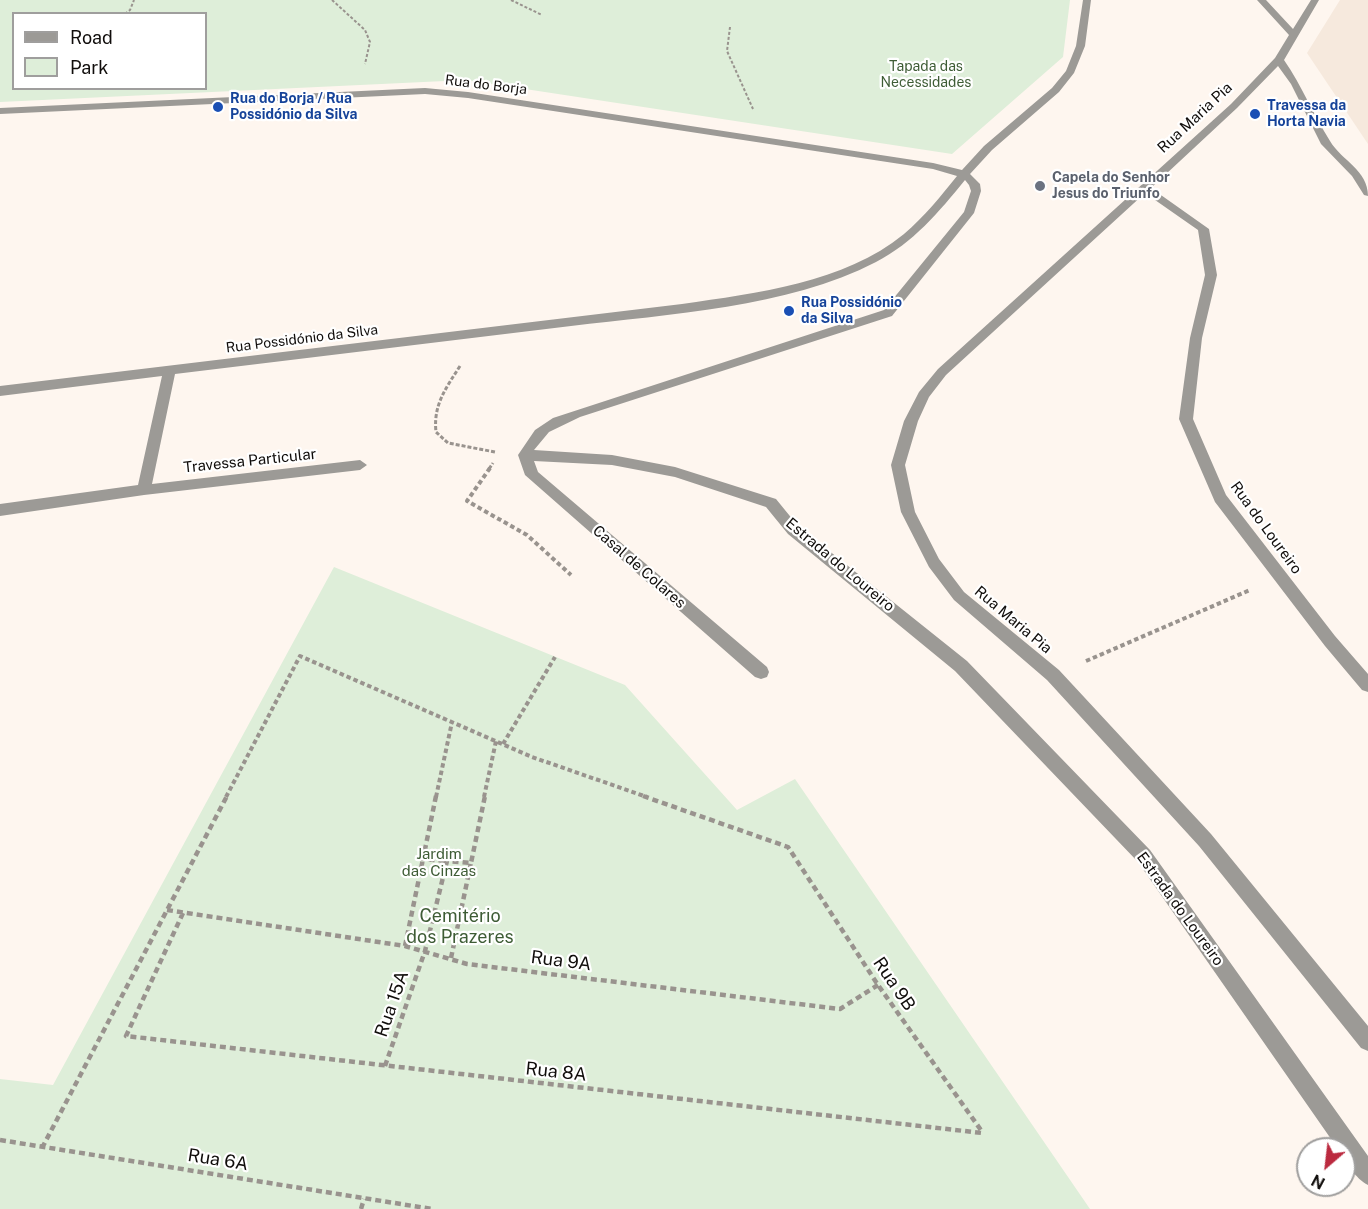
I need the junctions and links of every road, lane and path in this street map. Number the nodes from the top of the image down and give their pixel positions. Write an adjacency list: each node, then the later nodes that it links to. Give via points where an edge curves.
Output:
1 (332, 0): 10 (path, via 365,30 370,42)
2 (511, 0): 6 (path)
3 (1087, 0): 13 (street, Rua Possidónio da Silva, via 1072,71)
4 (1261, 0): 8 (street)
5 (1315, 0): 8 (street, Rua Maria Pia)
6 (542, 15)
7 (730, 27): 11 (path, via 727,51)
8 (1295, 36): 9 (street, Rua Maria Pia)
9 (1279, 60): 14 (street, Rua Maria Pia); 15 (street, via 1296,84 1326,144 1356,174)
10 (364, 68)
11 (753, 110)
12 (0, 111): 13 (street, Rua do Borja, via 425,91 933,166)
13 (962, 174): 16 (street, Rua Possidónio da Silva, via 923,221 895,246 850,269 770,292 682,308); 19 (street, via 974,181 978,190 973,207 888,313 575,414 552,423 534,437)
14 (1144, 188): 24 (street, Rua do Loureiro, via 1203,229 1211,275 1196,338 1186,419 1220,498); 27 (street, Rua Maria Pia, via 942,372 911,421 898,465 909,512 934,563 959,596)
15 (1368, 193)
16 (170, 370): 18 (street, Rua Possidónio da Silva); 21 (street)
17 (459, 371): 23 (path, via 437,407 436,432 448,443 500,453 467,501 527,535)
18 (0, 391)
19 (525, 455): 26 (street, Casal de Colares, via 532,475); 46 (street, Estrada do Loureiro, via 612,460 675,472 771,503 794,530 961,666 1144,856)
20 (360, 465): 21 (street, Travessa Particular)
21 (144, 490): 22 (street, Travessa Particular)
22 (0, 510)
23 (571, 575)
24 (1281, 577): 27 (path); 28 (street, Rua do Loureiro)
25 (555, 657): 31 (path)
26 (761, 672)
27 (1053, 675): 41 (street, Rua Maria Pia, via 1205,840)
28 (1368, 685)
29 (452, 722): 30 (path); 32 (path); 35 (path, via 300,656)
30 (496, 741): 31 (path); 34 (path)
31 (503, 744): 40 (path, Rua 9B, via 788,847)
32 (423, 859): 33 (path); 37 (path)
33 (447, 861): 34 (path); 38 (path, Rua 15A)
34 (471, 863): 39 (path)
35 (167, 910): 36 (path, Rua 9A); 45 (path)
36 (183, 912): 37 (path, Rua 9A); 42 (path, Rua 8A, via 126,1036)
37 (405, 946): 38 (path, Rua 9A)
38 (425, 951): 39 (path, Rua 9A); 42 (path, Rua 15A)
39 (451, 958): 40 (path, Rua 9A, via 467,964 840,1009)
40 (878, 985): 43 (path, Rua 9B)
41 (1368, 1041)
42 (385, 1066): 43 (path, Rua 8A)
43 (983, 1133)
44 (0, 1140): 45 (path, Rua 6A)
45 (42, 1148): 47 (path, Rua 6A)
46 (1368, 1174)
47 (364, 1199): 48 (path); 49 (path, Rua 6A)
48 (361, 1209)
49 (432, 1209)

